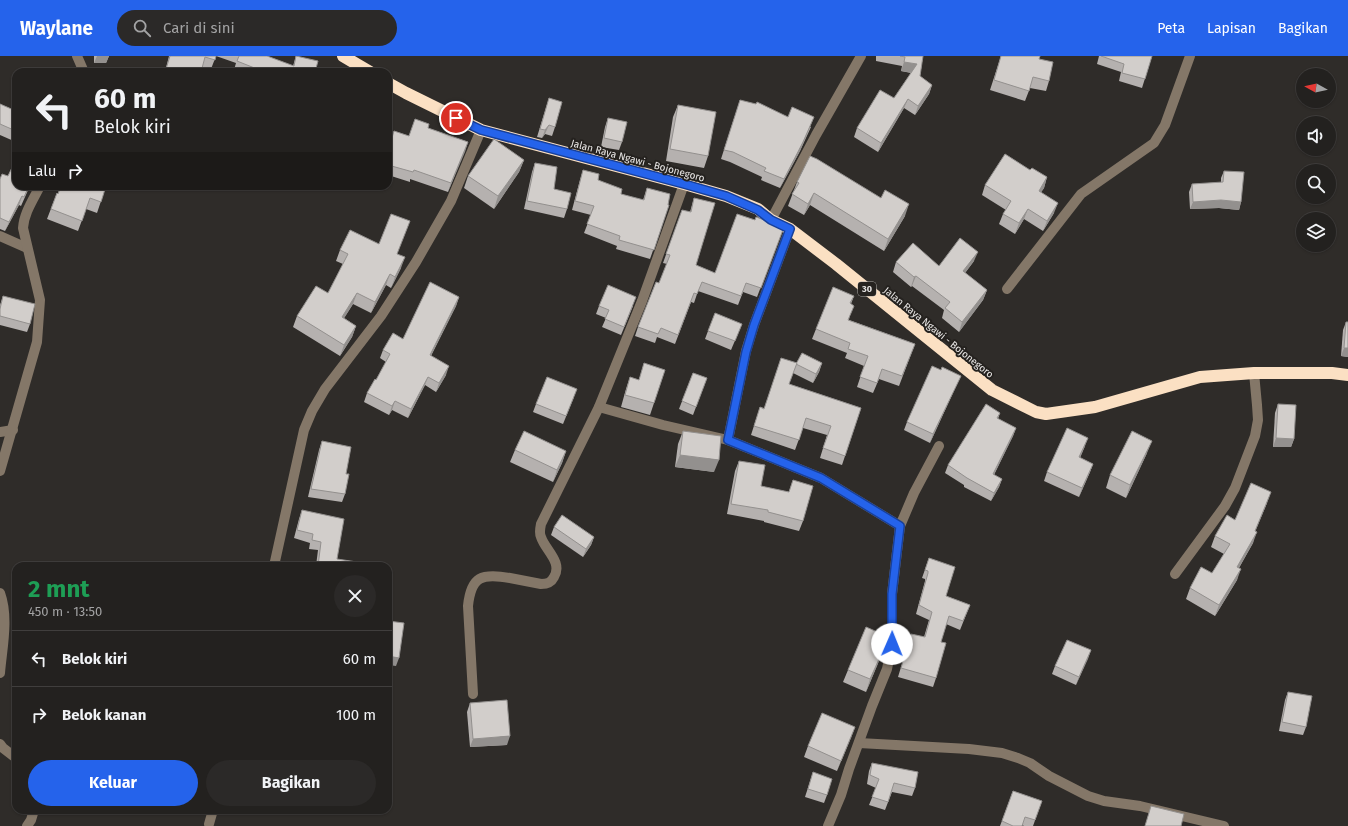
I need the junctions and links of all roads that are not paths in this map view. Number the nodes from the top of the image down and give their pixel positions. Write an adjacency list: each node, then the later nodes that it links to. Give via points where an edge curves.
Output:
1 (77, 56): 5 (street)
2 (343, 56): 6 (highway)
3 (861, 56): 11 (street)
4 (1190, 56): 15 (street, via 1165,125 1154,143 1081,194)
5 (82, 68)
6 (363, 68)
7 (392, 84): 8 (highway, Jalan Raya Ngawi - Bojonegoro / 30)
8 (481, 130): 9 (highway, Jalan Raya Ngawi - Bojonegoro / 30); 25 (street, via 451,201 416,262 381,316 325,389 312,411 304,430)
9 (684, 184): 11 (highway, Jalan Raya Ngawi - Bojonegoro / 30, via 726,196 758,210); 18 (street, via 642,301)
10 (38, 190): 14 (street, via 23,220)
11 (771, 220): 12 (highway, Jalan Raya Ngawi - Bojonegoro / 30)
12 (790, 229): 16 (highway, Jalan Raya Ngawi - Bojonegoro / 30, via 992,390 1036,412 1046,414 1095,407 1200,377); 21 (street, via 746,352)
13 (0, 236): 14 (street)
14 (27, 248): 19 (street, via 40,300 37,342)
15 (1007, 289)
16 (1254, 373): 17 (highway, Jalan Raya Ngawi - Bojonegoro / 30); 26 (street, via 1258,420 1255,436 1235,488 1225,506)
17 (1348, 375)
18 (599, 407): 21 (street, via 663,426); 29 (street, via 540,530 541,538 556,566 553,579 541,584 485,576 474,584 468,606)
19 (13, 430): 20 (street); 23 (street)
20 (0, 432)
21 (728, 440): 24 (street, via 821,478)
22 (939, 446): 24 (street)
23 (0, 471)
24 (900, 526): 30 (street, via 892,594 892,644 887,670)
25 (275, 562)
26 (1175, 574)
27 (0, 593): 28 (street, via 4,610)
28 (0, 673)
29 (473, 694)
30 (859, 743): 37 (street); 38 (street, via 1002,753 1030,763 1088,796)
31 (0, 744): 32 (street)
32 (12, 755)
33 (33, 814): 36 (street)
34 (212, 814): 35 (street)
35 (209, 824)
36 (27, 826)
37 (828, 826)
38 (1224, 826)

